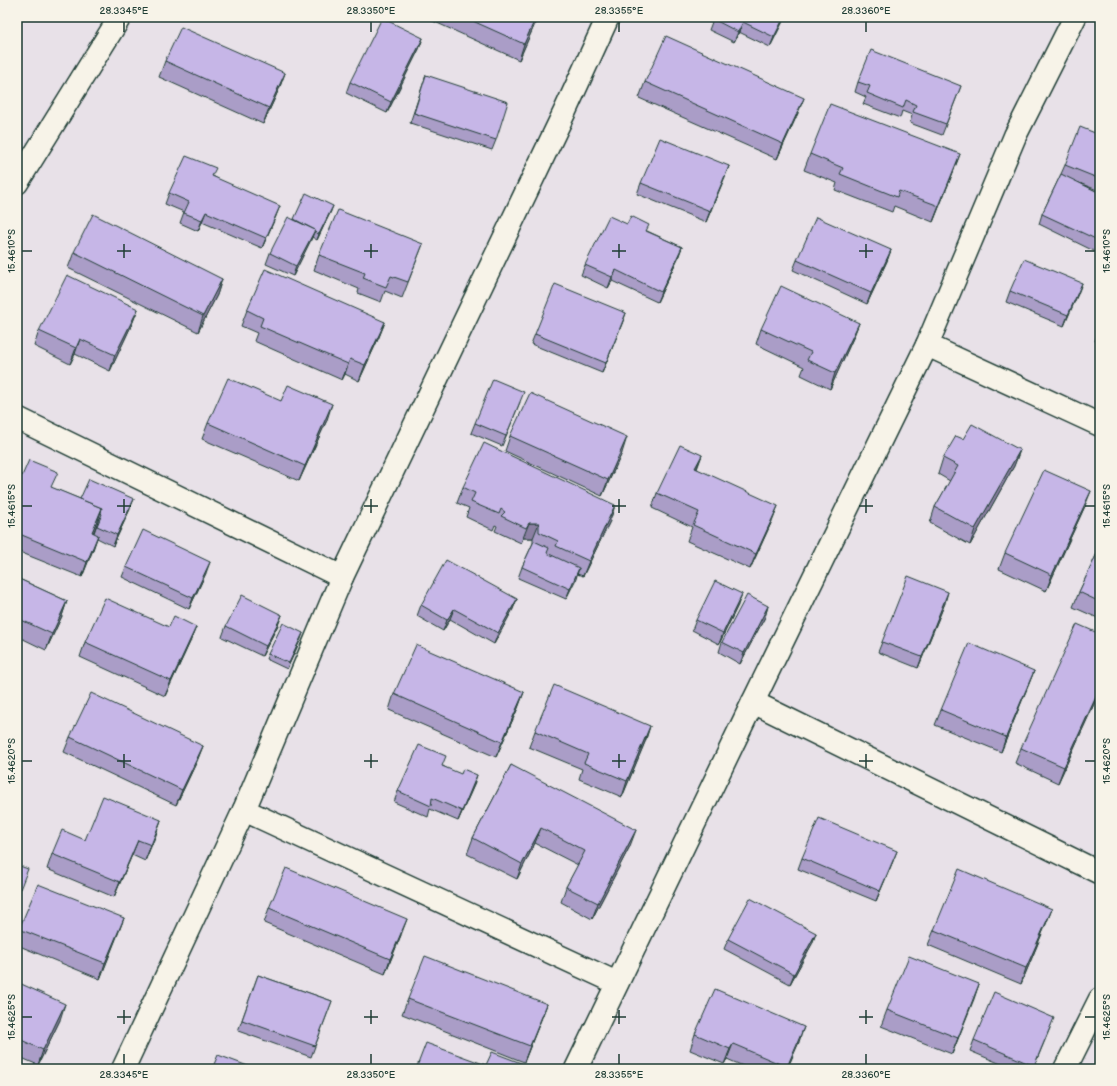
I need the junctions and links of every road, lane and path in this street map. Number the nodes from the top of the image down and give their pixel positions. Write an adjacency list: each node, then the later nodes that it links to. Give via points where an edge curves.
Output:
1 (120, 17): 4 (street)
2 (608, 17): 8 (street)
3 (1075, 17): 5 (street, via 1015,136)
4 (17, 183)
5 (927, 345): 7 (street); 9 (street)
6 (17, 418): 8 (street)
7 (1100, 425)
8 (342, 577): 10 (street)
9 (753, 702): 11 (street); 12 (street)
10 (244, 810): 12 (street); 14 (street)
11 (1100, 873)
12 (617, 983): 15 (street)
13 (1100, 999): 16 (street)
14 (123, 1069)
15 (576, 1069)
16 (1065, 1069)

